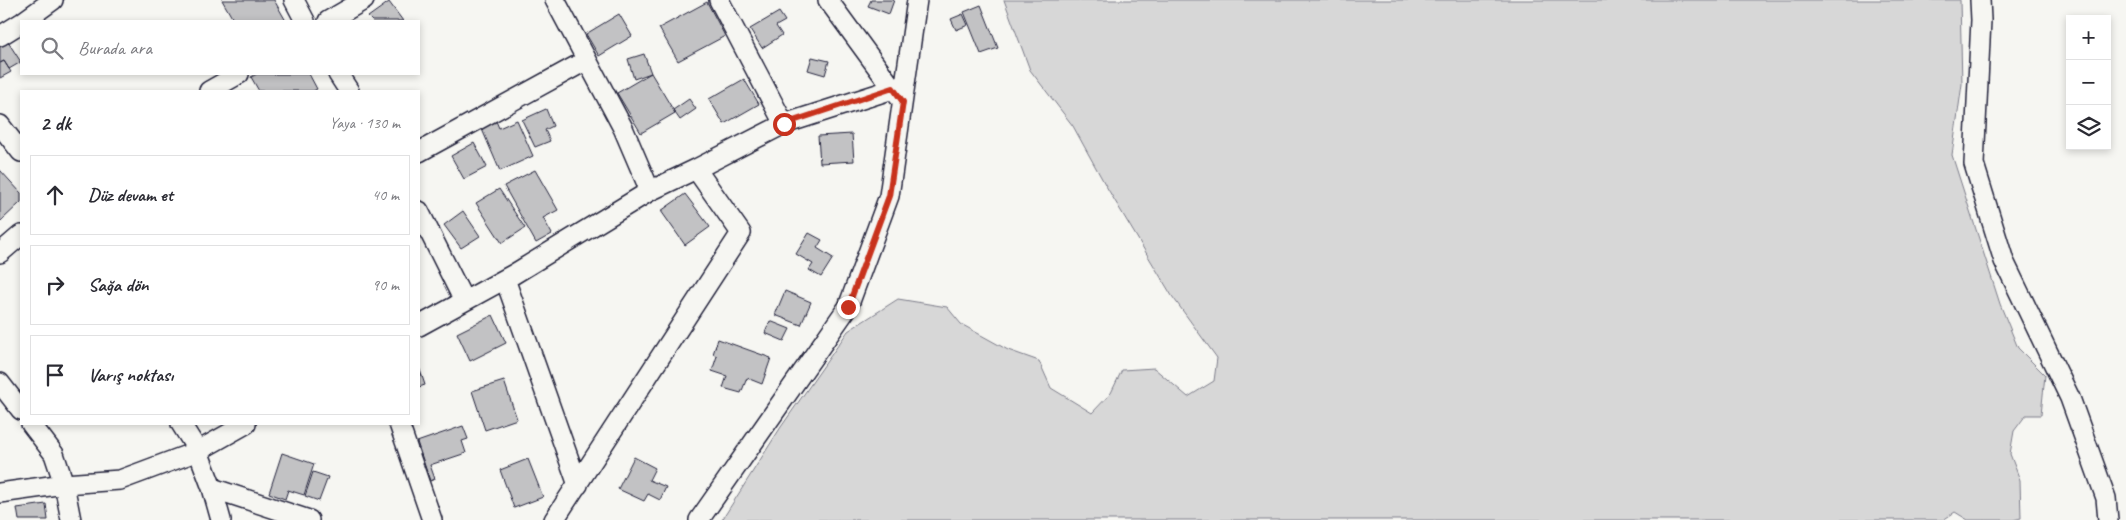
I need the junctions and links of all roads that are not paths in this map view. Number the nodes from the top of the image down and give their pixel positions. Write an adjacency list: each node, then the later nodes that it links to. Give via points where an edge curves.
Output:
1 (53, 0): 9 (street)
2 (294, 0): 10 (street)
3 (364, 0): 11 (street)
4 (555, 0): 14 (street)
5 (719, 0): 20 (street)
6 (828, 0): 19 (street)
7 (917, 0): 19 (street)
8 (1980, 0): 49 (street, via 1974,164 2004,260 2070,398 2106,498)
9 (25, 20)
10 (304, 20)
11 (330, 20)
12 (20, 23): 13 (street)
13 (0, 36)
14 (587, 60): 23 (street); 25 (street, via 623,128)
15 (237, 75): 17 (street)
16 (339, 75): 18 (street)
17 (211, 90)
18 (348, 90)
19 (898, 95): 20 (street); 48 (street, via 889,196 848,307)
20 (784, 124): 24 (street)
21 (0, 125): 22 (street)
22 (20, 151)
23 (420, 151)
24 (696, 169): 25 (street); 40 (street, via 741,233)
25 (650, 191): 29 (street)
26 (420, 213): 30 (street)
27 (20, 236): 28 (street)
28 (0, 253)
29 (505, 279): 30 (street); 40 (street)
30 (464, 301): 31 (street)
31 (420, 325)
32 (0, 383): 33 (street)
33 (20, 409)
34 (33, 425): 39 (street, via 54,454)
35 (182, 425): 38 (street)
36 (244, 425): 38 (street)
37 (399, 425): 46 (street)
38 (198, 450): 39 (street, via 120,480); 41 (street)
39 (64, 484): 42 (street); 43 (street)
40 (578, 485): 47 (street)
41 (212, 488): 44 (street); 45 (street)
42 (0, 493)
43 (71, 520)
44 (221, 520)
45 (309, 520)
46 (432, 520)
47 (554, 520)
48 (698, 520)
49 (2108, 520)

